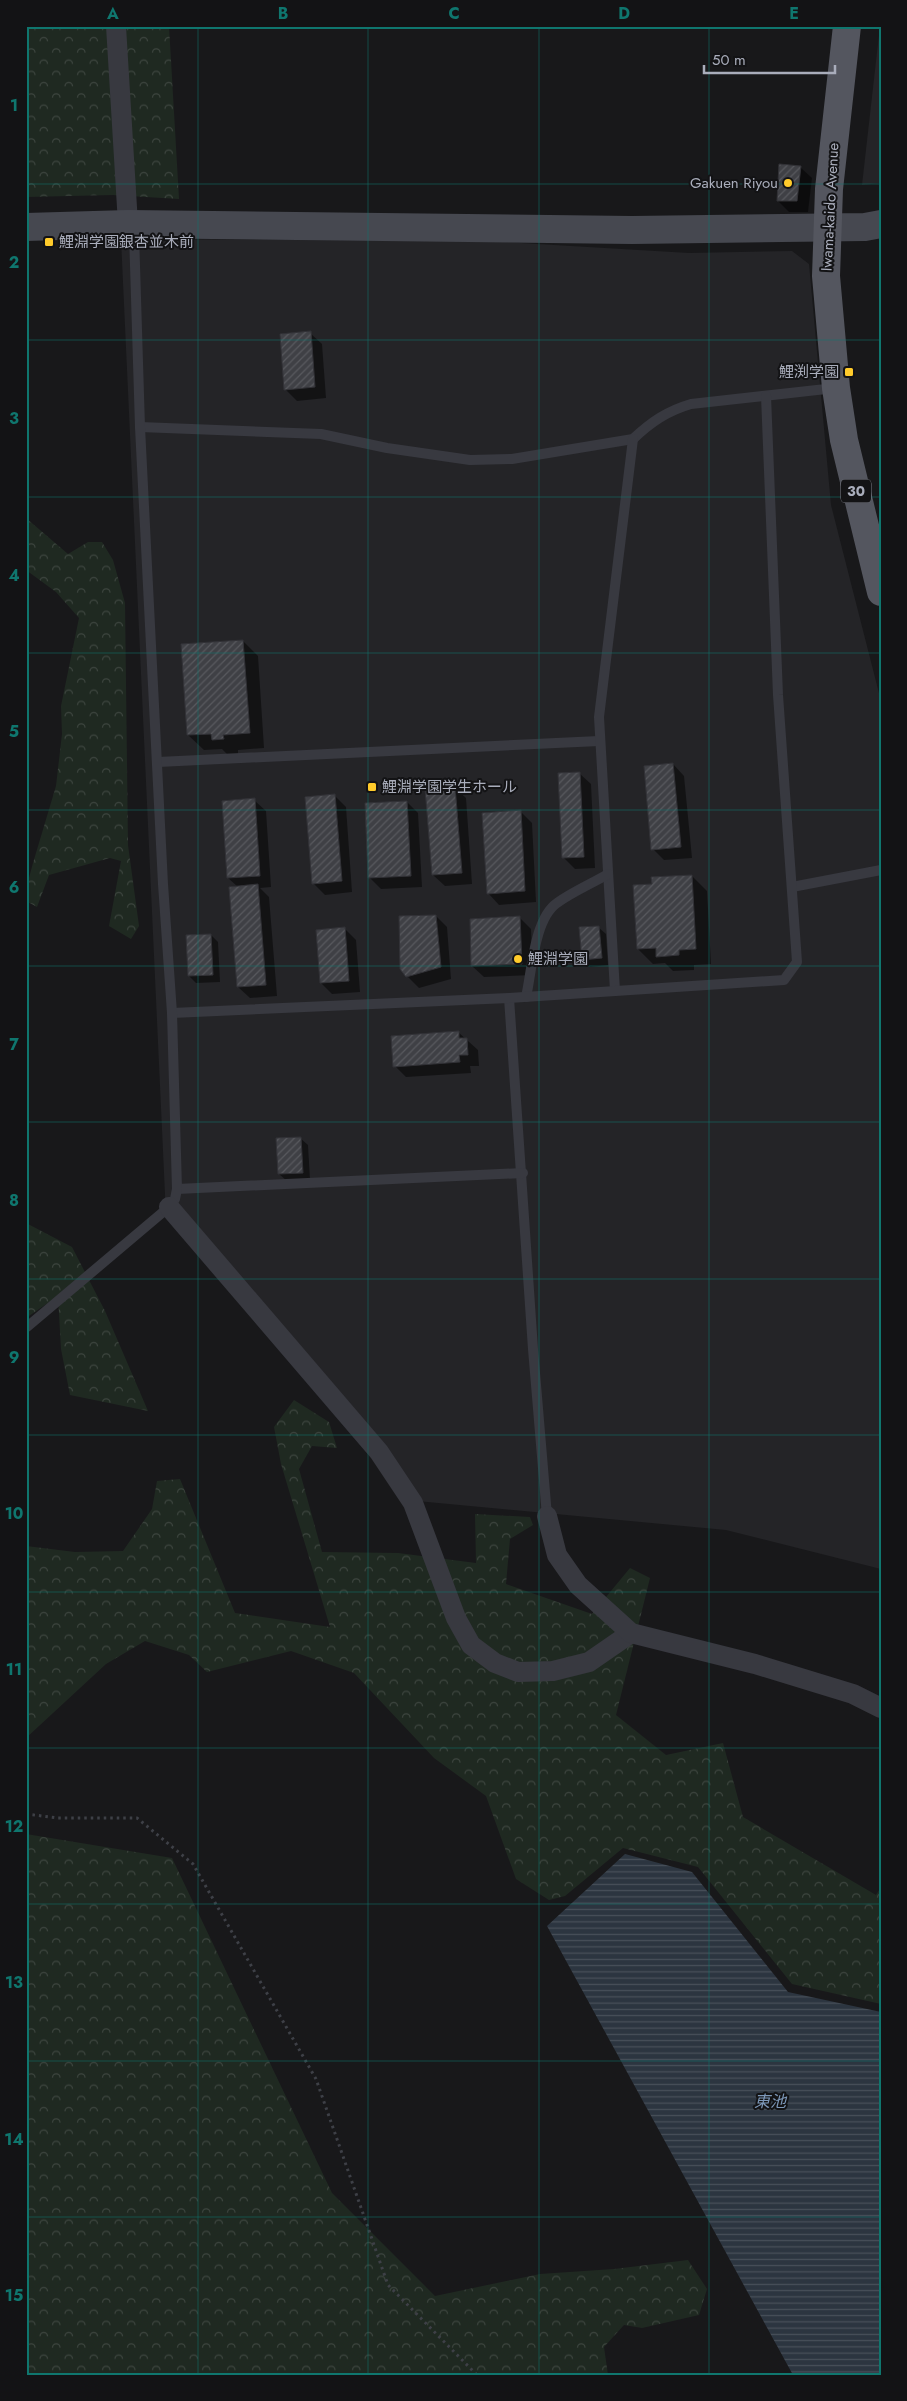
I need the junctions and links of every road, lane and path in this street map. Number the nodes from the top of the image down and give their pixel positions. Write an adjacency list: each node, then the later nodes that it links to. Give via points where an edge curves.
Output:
1 (116, 26): 3 (street)
2 (847, 26): 5 (main road, Iwama-kaido Avenue / 30)
3 (128, 224): 5 (street, via 632,230); 6 (street); 9 (lane, via 134,233)
4 (881, 224): 5 (street)
5 (826, 226): 7 (main road, Iwama-kaido Avenue / 30, via 826,276)
6 (26, 227)
7 (836, 388): 8 (lane); 11 (main road, Iwama-kaido Avenue / 30, via 850,466)
8 (766, 396): 10 (lane, via 691,404 671,410 647,425); 16 (lane, via 778,695)
9 (140, 427): 10 (lane, via 320,434 470,460 512,459); 13 (lane)
10 (633, 439): 12 (lane, via 600,696)
11 (881, 592)
12 (599, 741): 13 (lane); 15 (lane)
13 (158, 762): 20 (lane)
14 (881, 870): 16 (lane)
15 (608, 874): 17 (lane); 18 (lane, via 556,903 547,912 540,924)
16 (792, 888): 17 (lane, via 797,962 784,980)
17 (615, 991): 18 (lane)
18 (526, 997): 19 (lane)
19 (509, 998): 20 (lane); 21 (lane)
20 (172, 1013): 22 (lane)
21 (523, 1173): 22 (lane); 24 (lane)
22 (173, 1198): 23 (lane); 25 (street, via 379,1452 413,1503 456,1618 471,1646 495,1663 518,1672 553,1671 589,1662)
23 (27, 1327)
24 (547, 1516): 25 (street, via 556,1555 578,1585)
25 (631, 1633): 26 (street, via 755,1664 852,1694)
26 (881, 1708)
27 (26, 1814): 28 (path, via 58,1818 137,1818 193,1864 316,2079 388,2285)
28 (477, 2375)

